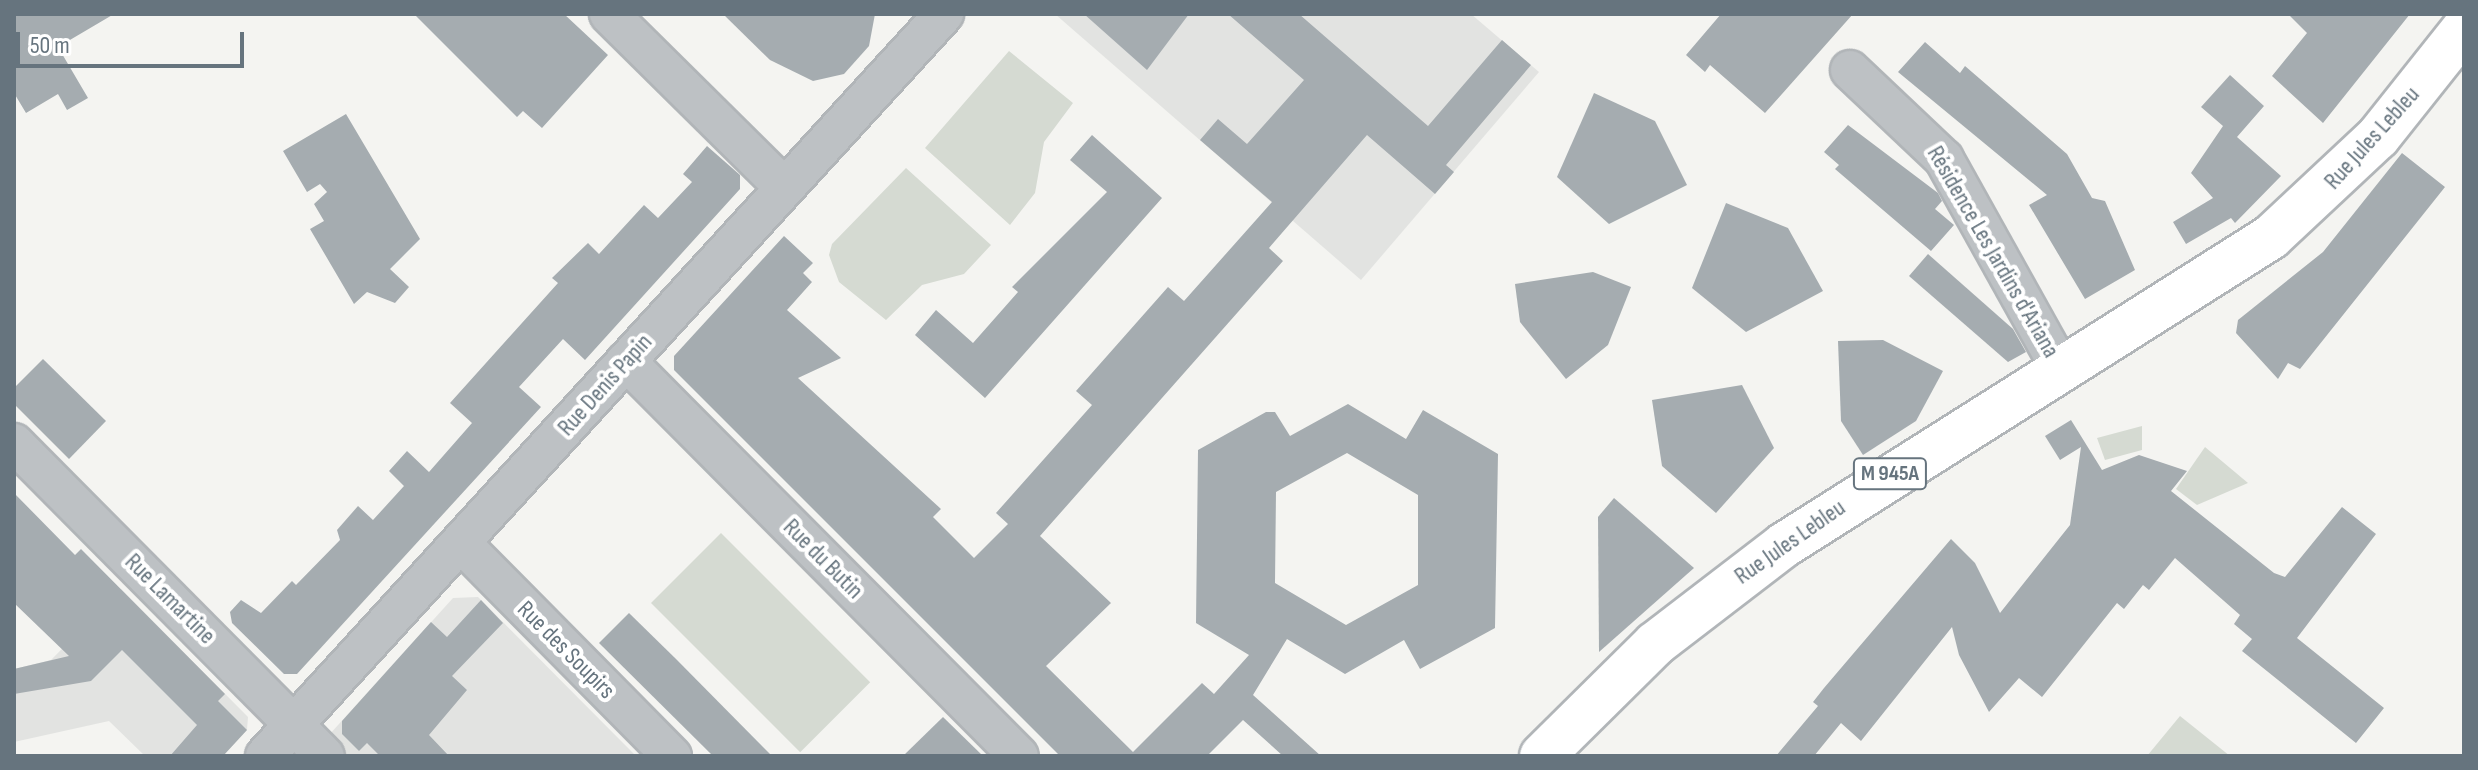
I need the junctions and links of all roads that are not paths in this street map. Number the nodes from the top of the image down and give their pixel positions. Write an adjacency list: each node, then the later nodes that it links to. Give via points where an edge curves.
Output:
1 (609, 14): 6 (street)
2 (944, 14): 6 (street, Rue Denis Papin)
3 (2442, 14): 7 (main road, Rue Jules Lebleu / M 945A)
4 (2464, 29): 7 (main road, Rue Jules Lebleu / M 945A, via 2378,137)
5 (1850, 70): 9 (street, Résidence Les Jardins d'Ariana, via 1944,159)
6 (785, 188): 8 (street, Rue Denis Papin)
7 (2271, 237): 9 (main road, Rue Jules Lebleu / M 945A)
8 (626, 361): 11 (street, Rue Denis Papin); 16 (street, Rue du Butin)
9 (2062, 371): 17 (main road, Rue Jules Lebleu / M 945A, via 1874,483 1753,567 1638,659)
10 (14, 443): 12 (street, Rue Lamartine)
11 (461, 543): 12 (street, Rue Denis Papin); 15 (street, Rue des Soupirs)
12 (294, 725): 13 (street, Rue Denis Papin); 14 (street, Rue Lamartine)
13 (265, 756)
14 (325, 756)
15 (672, 756)
16 (1019, 756)
17 (1542, 756)

